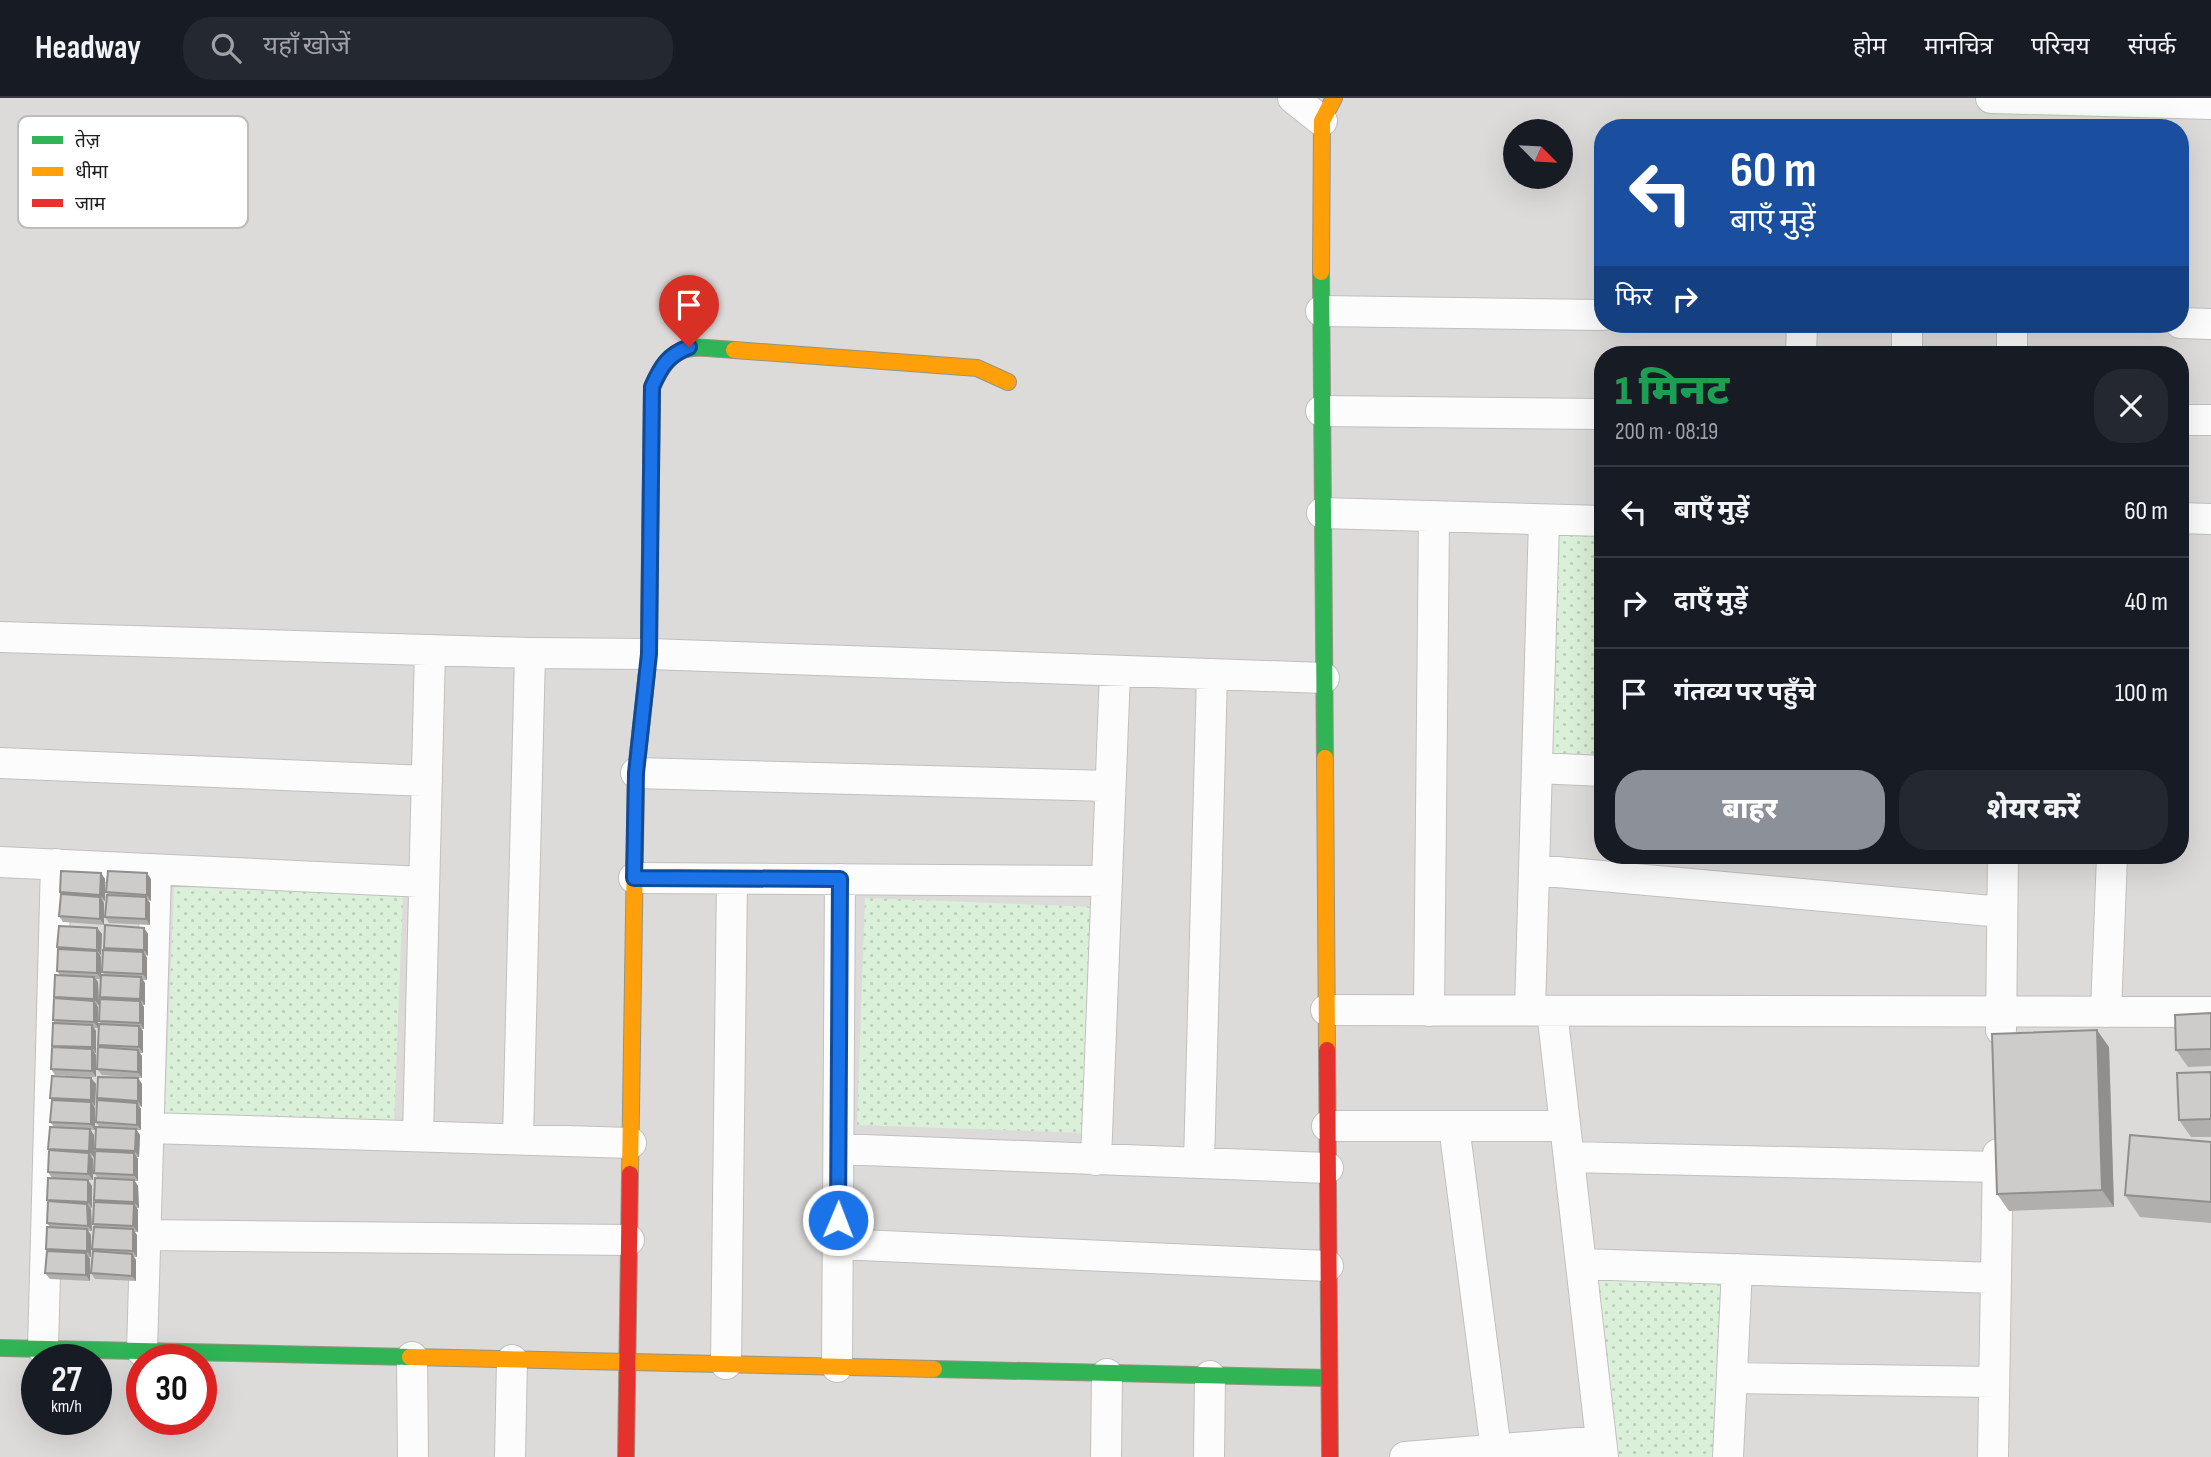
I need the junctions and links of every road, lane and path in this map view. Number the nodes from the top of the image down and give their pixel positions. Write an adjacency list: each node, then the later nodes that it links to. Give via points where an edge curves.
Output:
1 (1293, 98): 4 (street)
2 (1991, 98): 3 (street)
3 (2211, 104)
4 (1328, 109): 5 (street)
5 (1321, 312): 6 (street); 10 (street)
6 (1594, 315)
7 (2189, 323): 8 (street)
8 (2211, 324)
9 (1007, 382): 23 (street, via 977,368 689,347 673,353 652,387)
10 (1321, 411): 11 (street); 14 (street)
11 (1594, 414)
12 (2189, 420): 13 (street)
13 (2211, 420)
14 (1322, 513): 15 (street); 26 (street)
15 (1434, 517): 18 (street); 46 (street)
16 (2189, 518): 17 (street)
17 (2211, 519)
18 (1544, 520): 19 (street); 28 (street)
19 (1594, 521)
20 (0, 637): 21 (street)
21 (430, 650): 22 (street); 31 (street)
22 (530, 653): 23 (street); 58 (street)
23 (649, 654): 24 (street); 30 (street)
24 (1115, 672): 25 (street); 32 (street)
25 (1212, 674): 26 (street); 63 (street)
26 (1324, 678): 45 (street)
27 (0, 763): 31 (street)
28 (1537, 768): 29 (street); 38 (street)
29 (1594, 771)
30 (636, 773): 32 (street); 39 (street)
31 (427, 781): 43 (street)
32 (1110, 786): 42 (street)
33 (0, 862): 34 (street)
34 (56, 864): 37 (street); 73 (street)
35 (2003, 864): 44 (street)
36 (2112, 864): 49 (street)
37 (156, 870): 43 (street); 55 (street)
38 (1535, 870): 44 (street); 47 (street)
39 (634, 878): 40 (street); 59 (street)
40 (732, 879): 41 (street); 81 (street)
41 (840, 879): 42 (street); 60 (street)
42 (1107, 881): 62 (street)
43 (424, 882): 57 (street)
44 (2002, 912): 48 (street)
45 (1326, 1010): 46 (street); 52 (street)
46 (1429, 1010): 47 (street)
47 (1541, 1011): 48 (street); 54 (street)
48 (2001, 1012): 49 (street); 51 (street)
49 (2106, 1012): 50 (street)
50 (2211, 1012)
51 (2000, 1063)
52 (1327, 1126): 53 (street); 65 (street)
53 (1454, 1126): 54 (street); 89 (street)
54 (1565, 1126): 61 (street)
55 (149, 1128): 57 (street); 66 (street)
56 (1998, 1128): 64 (street)
57 (418, 1136): 58 (street)
58 (517, 1139): 59 (street)
59 (631, 1143): 67 (street)
60 (839, 1149): 62 (street); 68 (street)
61 (1569, 1157): 64 (street); 69 (street)
62 (1096, 1160): 63 (street)
63 (1199, 1163): 65 (street)
64 (1998, 1167): 72 (street)
65 (1328, 1168): 70 (street)
66 (145, 1235): 67 (street); 74 (street)
67 (629, 1240): 80 (street)
68 (838, 1244): 70 (street); 82 (street)
69 (1581, 1264): 71 (street); 88 (street)
70 (1328, 1265): 85 (street)
71 (1737, 1269): 72 (street); 86 (street)
72 (1996, 1278): 87 (street)
73 (43, 1344)
74 (142, 1344)
75 (0, 1348): 76 (street)
76 (21, 1348)
77 (217, 1353): 78 (street)
78 (412, 1357): 79 (street); 90 (street)
79 (512, 1360): 80 (street); 91 (street)
80 (628, 1362): 81 (street); 92 (street)
81 (726, 1364): 82 (street)
82 (837, 1367): 83 (street)
83 (1107, 1374): 84 (street); 93 (street)
84 (1210, 1376): 85 (street); 94 (street)
85 (1329, 1378): 95 (street)
86 (1732, 1378): 87 (street); 97 (street)
87 (1994, 1381): 98 (street)
88 (1602, 1449): 89 (street)
89 (1496, 1450): 96 (street)
90 (413, 1457)
91 (510, 1457)
92 (626, 1457)
93 (1106, 1457)
94 (1209, 1457)
95 (1330, 1457)
96 (1405, 1457)
97 (1728, 1457)
98 (1993, 1457)

